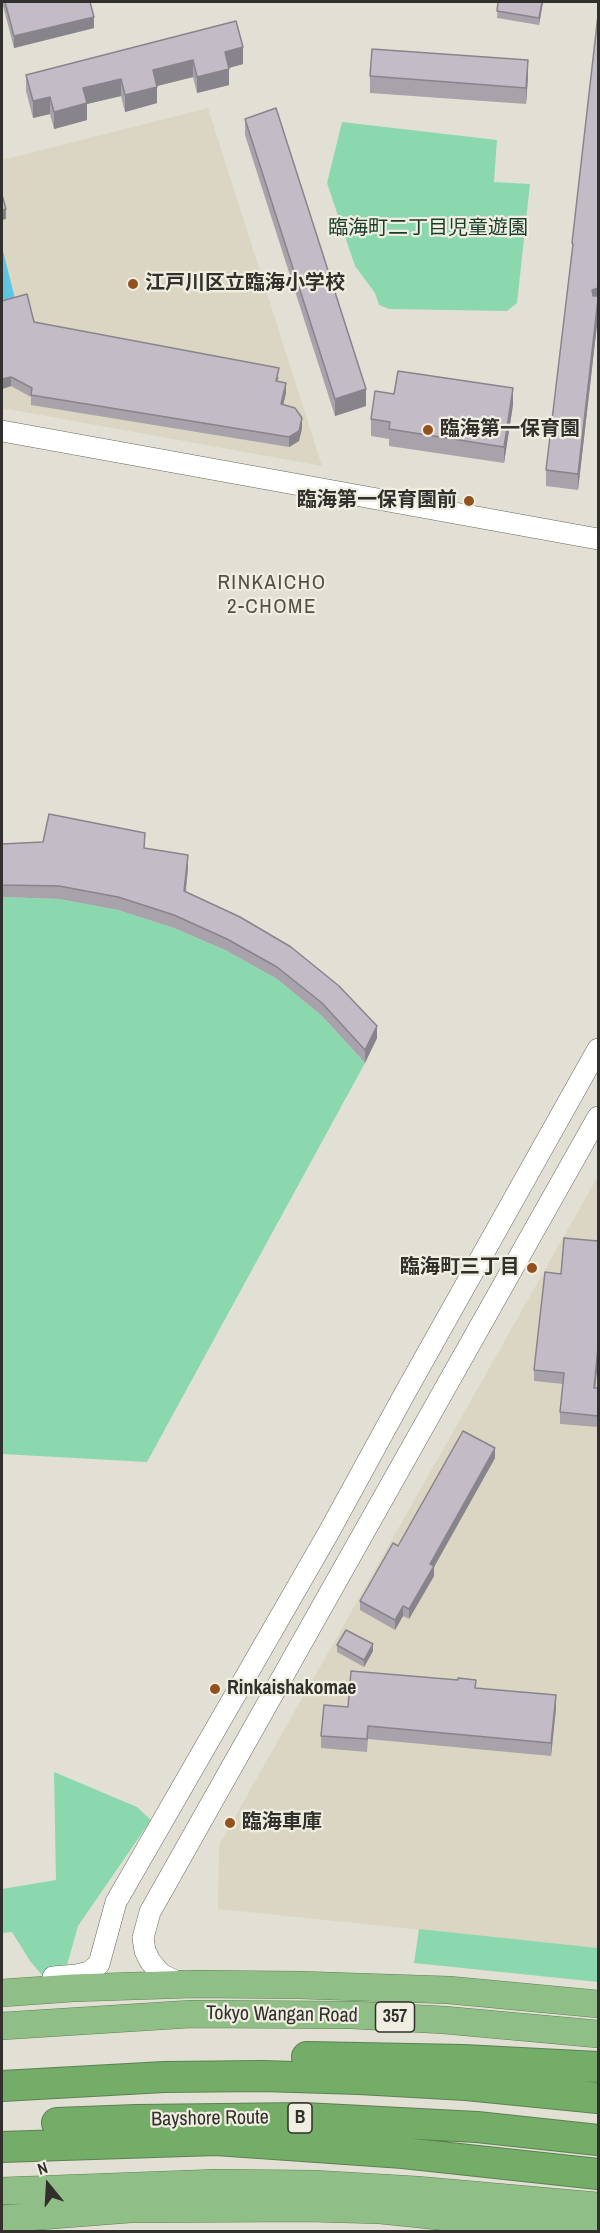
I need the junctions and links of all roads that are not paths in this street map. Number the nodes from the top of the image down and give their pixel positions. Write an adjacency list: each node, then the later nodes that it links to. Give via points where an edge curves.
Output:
1 (2, 431): 2 (street)
2 (598, 539)
3 (598, 1049): 4 (street)
4 (570, 1098): 5 (street); 6 (street); 7 (street)
5 (598, 1105)
6 (597, 1124): 8 (street)
7 (405, 1393): 8 (street); 9 (street)
8 (435, 1406): 10 (street)
9 (186, 1780): 10 (street); 11 (street)
10 (215, 1796): 12 (street)
11 (157, 1830): 12 (street); 13 (street, via 116,1902 99,1964 77,1975)
12 (186, 1847): 14 (street, via 150,1912 143,1938 145,1951 161,1974)
13 (2, 1984)
14 (195, 1984): 15 (highway); 16 (highway, via 449,1990)
15 (2, 1993)
16 (598, 2004)
17 (2, 2026): 18 (highway, Tokyo Wangan Road / 357, via 191,2013 352,2015)
18 (598, 2034)
19 (566, 2064): 20 (highway, via 263,2057); 21 (highway); 22 (highway, via 527,2071 213,2070)
20 (2, 2067)
21 (598, 2067)
22 (164, 2077): 23 (highway, B); 24 (highway, B, via 359,2079)
23 (2, 2086)
24 (598, 2098)
25 (2, 2128): 28 (highway, Bayshore Route / B, via 136,2120 304,2118 477,2127)
26 (2, 2138): 27 (highway, via 170,2134)
27 (216, 2140): 29 (highway); 30 (highway, via 403,2153)
28 (598, 2140)
29 (2, 2147)
30 (598, 2174)
31 (2, 2191): 32 (highway, via 216,2183 314,2184)
32 (598, 2206)
33 (2, 2219): 34 (highway, via 130,2209 307,2208 380,2210)
34 (593, 2232)

